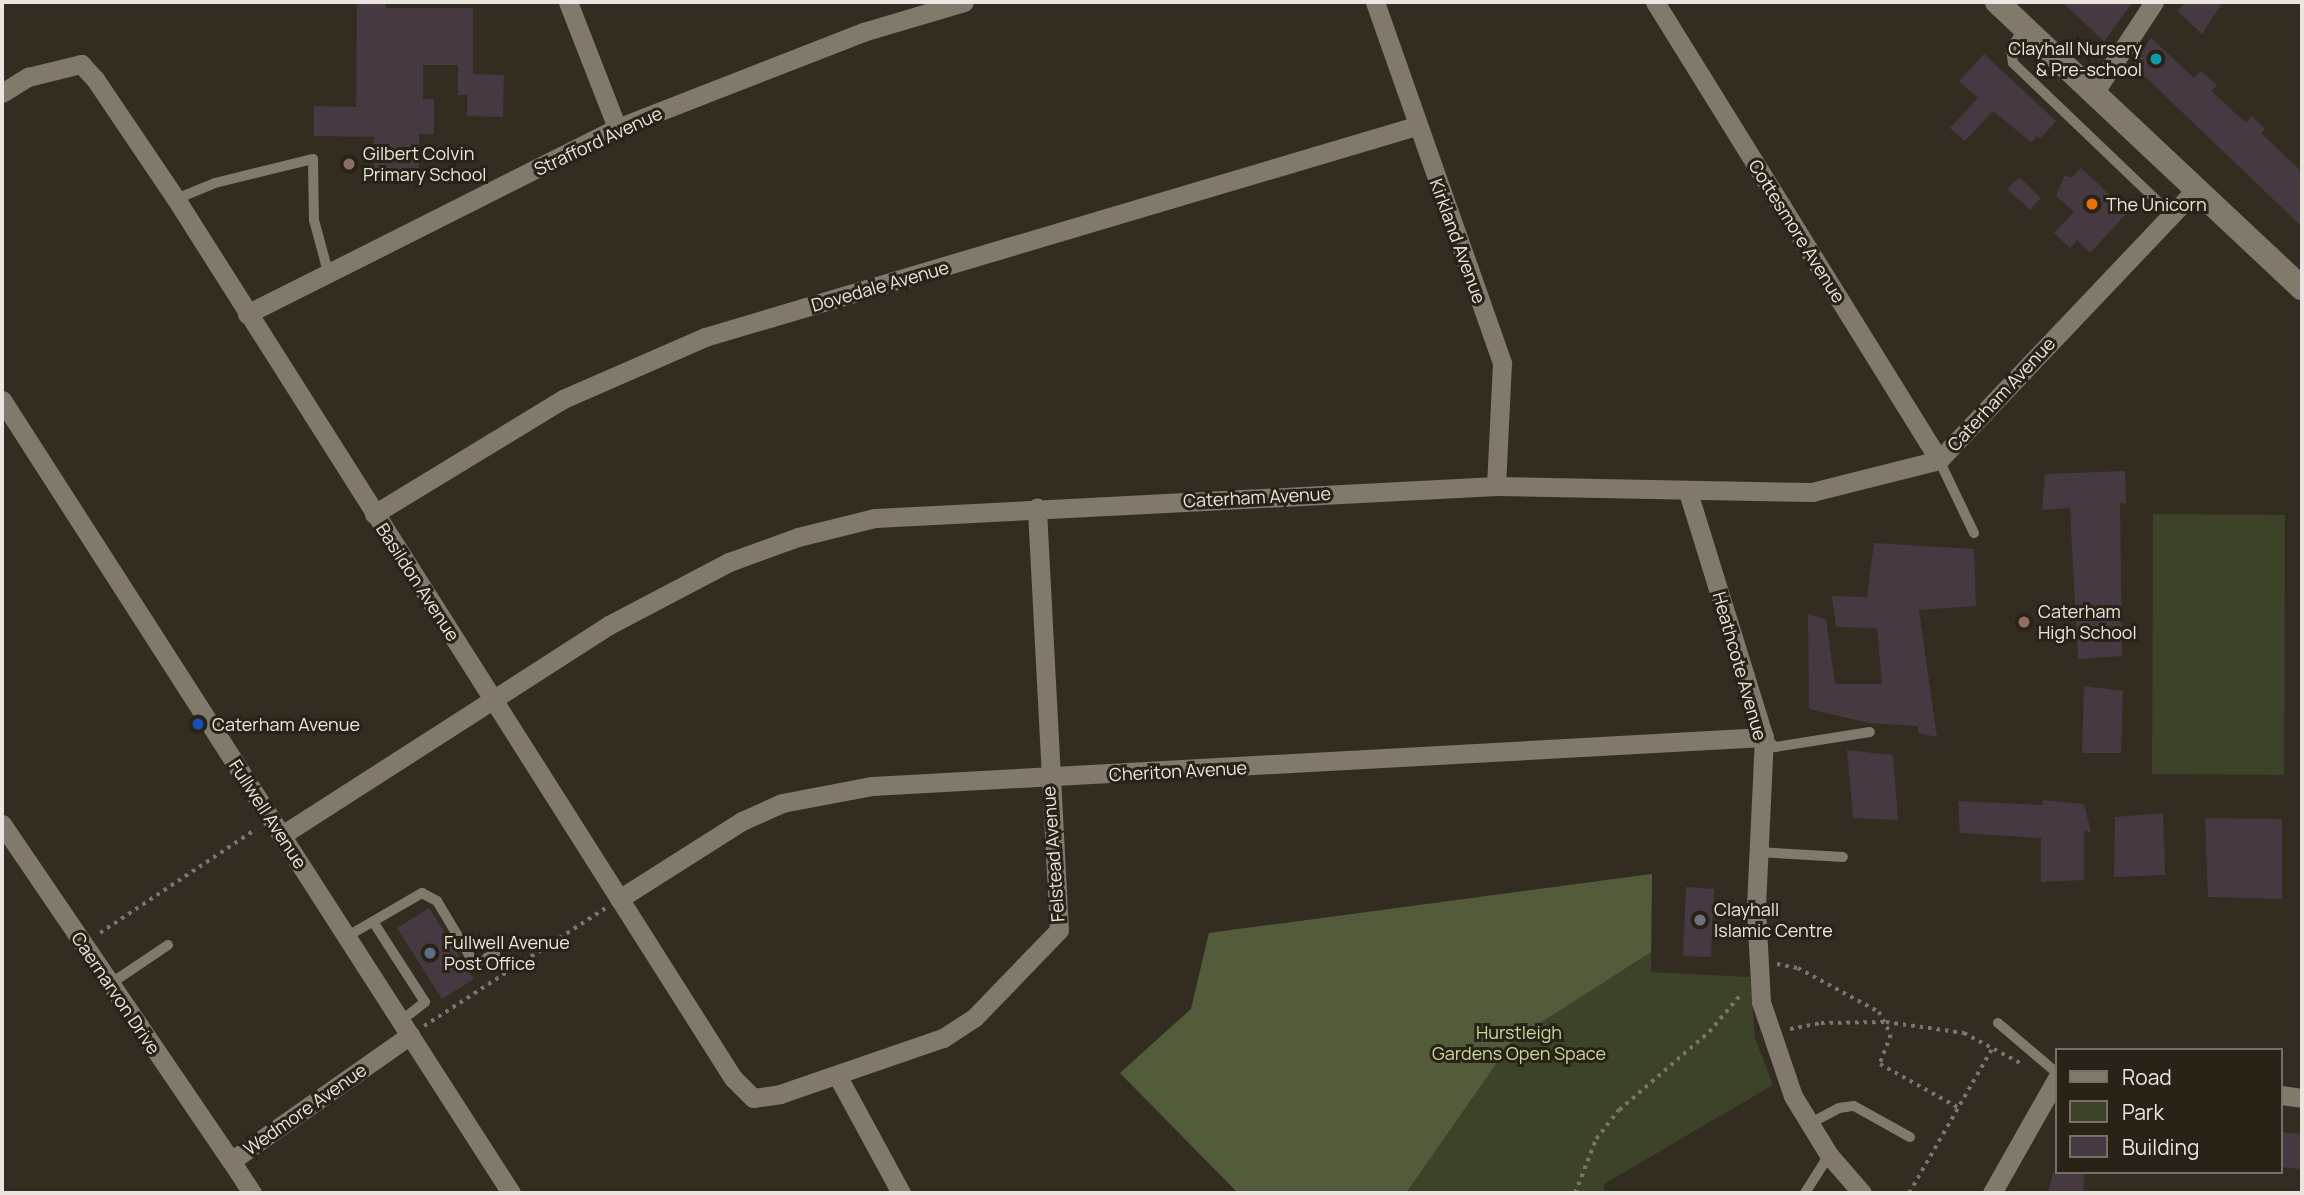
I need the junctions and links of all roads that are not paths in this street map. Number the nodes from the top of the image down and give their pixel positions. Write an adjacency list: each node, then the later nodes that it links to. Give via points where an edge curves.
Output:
1 (568, 2): 11 (street)
2 (964, 2): 11 (street, Strafford Avenue, via 863,32)
3 (1375, 2): 10 (street, Kirkland Avenue)
4 (1656, 2): 19 (street, Cottesmore Avenue)
5 (1997, 2): 7 (street)
6 (2154, 2): 9 (street)
7 (2024, 27): 9 (street); 14 (lane, via 2011,49 2013,63)
8 (2, 93): 13 (street, Basildon Avenue, via 28,77 81,64)
9 (2094, 93): 12 (street)
10 (1416, 126): 20 (street, Kirkland Avenue, via 1502,363); 23 (street, Dovedale Avenue, via 705,337 563,399)
11 (617, 128): 15 (street, Strafford Avenue)
12 (2196, 189): 14 (street, Caterham Avenue); 16 (street)
13 (176, 199): 15 (lane, via 215,183 313,159 314,220); 17 (street, Basildon Avenue)
14 (2171, 214): 19 (street, Caterham Avenue)
15 (328, 272): 17 (street, Strafford Avenue)
16 (2302, 288)
17 (247, 314): 23 (street, Basildon Avenue)
18 (2, 400): 30 (street, Fullwell Avenue)
19 (1939, 460): 21 (street, Caterham Avenue, via 1812,492); 24 (lane)
20 (1496, 486): 21 (street, Caterham Avenue); 22 (street, Caterham Avenue)
21 (1688, 492): 27 (street, Heathcote Avenue)
22 (1037, 508): 25 (street, Caterham Avenue, via 875,518 798,537 729,562 609,625); 28 (street, Felstead Avenue)
23 (374, 514): 25 (street, Basildon Avenue)
24 (1974, 533)
25 (492, 698): 30 (street, Caterham Avenue); 33 (street, Basildon Avenue)
26 (1870, 732): 27 (lane, via 1775,747)
27 (1764, 737): 28 (street, Cheriton Avenue); 31 (street, Heathcote Avenue)
28 (1048, 778): 33 (street, Cheriton Avenue, via 872,786 782,803 742,821); 41 (street, Felstead Avenue, via 1059,930 974,1018 943,1038)
29 (2, 824): 38 (street, Caernarvon Drive)
30 (276, 827): 35 (street, Fullwell Avenue)
31 (1758, 852): 32 (lane); 45 (street, Heathcote Avenue, via 1758,971 1769,1036)
32 (1843, 857)
33 (619, 900): 41 (street, Basildon Avenue, via 733,1078 753,1098)
34 (374, 923): 35 (lane); 37 (lane, via 422,893 430,894 474,962); 40 (lane, via 425,1002)
35 (346, 937): 40 (street, Fullwell Avenue)
36 (168, 944): 38 (lane)
37 (495, 954)
38 (110, 984): 48 (street, Caernarvon Drive)
39 (1998, 1023): 42 (lane)
40 (406, 1028): 48 (street, Wedmore Avenue); 50 (street, Fullwell Avenue)
41 (837, 1076): 51 (street)
42 (2056, 1078): 54 (street)
43 (2283, 1095): 44 (street)
44 (2302, 1098)
45 (1809, 1124): 46 (lane, via 1839,1108 1854,1106); 47 (street, Heathcote Avenue)
46 (1910, 1137)
47 (1829, 1155): 52 (lane); 53 (street, Heathcote Avenue)
48 (231, 1161): 49 (street, Wedmore Avenue)
49 (252, 1193)
50 (512, 1193)
51 (901, 1193)
52 (1805, 1193)
53 (1862, 1193)
54 (1992, 1193)

